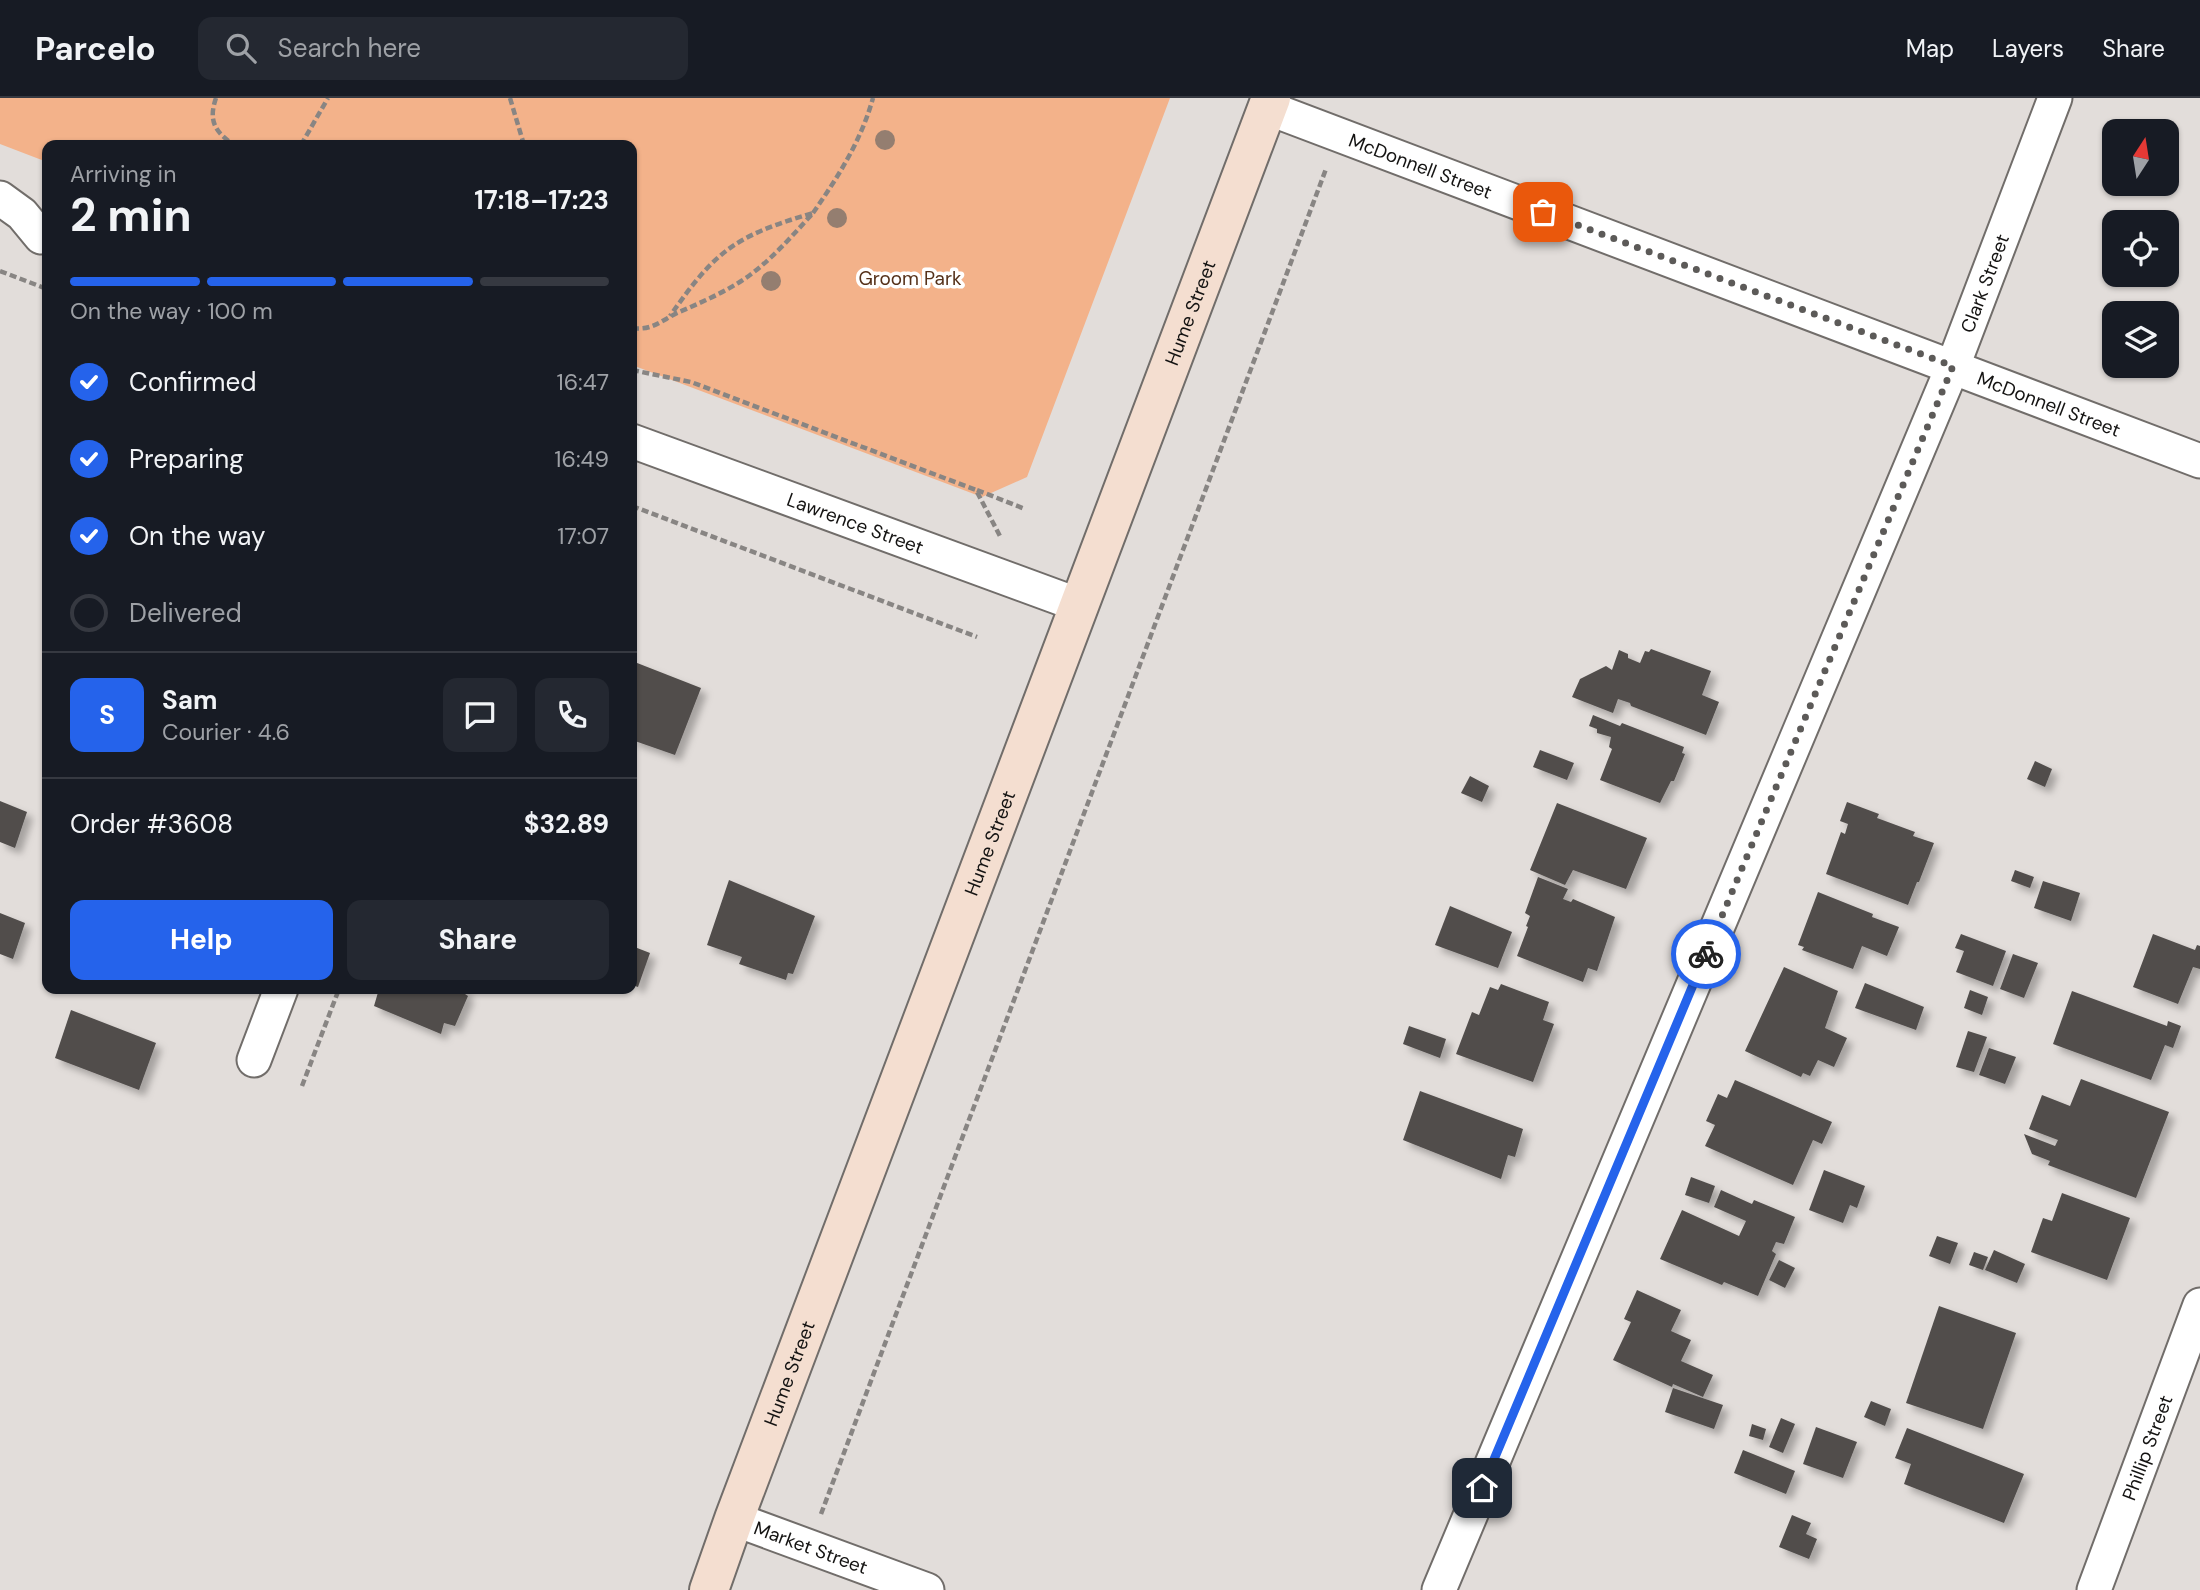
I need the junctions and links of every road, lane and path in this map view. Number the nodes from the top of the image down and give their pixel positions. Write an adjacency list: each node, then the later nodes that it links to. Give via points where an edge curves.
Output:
1 (216, 98): 8 (path, via 211,118)
2 (328, 98): 9 (path)
3 (510, 98): 10 (path)
4 (873, 98): 12 (path, via 854,148)
5 (2055, 98): 20 (street, Clark Street)
6 (1269, 103): 7 (street, McDonnell Street); 28 (street, Hume Street)
7 (1338, 135): 20 (street, McDonnell Street); 36 (path)
8 (226, 140)
9 (304, 140)
10 (523, 140)
11 (0, 198): 14 (street)
12 (813, 213): 18 (path, via 750,275); 18 (path, via 770,226 727,248 695,280)
13 (0, 220): 15 (street)
14 (42, 236)
15 (42, 237)
16 (0, 271): 17 (path)
17 (42, 287)
18 (670, 316): 19 (path, via 649,328)
19 (637, 328)
20 (1953, 366): 23 (street, McDonnell Street); 39 (street, Clark Street)
21 (637, 371): 24 (path, via 691,382)
22 (637, 443): 28 (street, Lawrence Street)
23 (2200, 461)
24 (976, 490): 26 (path); 27 (path)
25 (637, 508): 29 (path)
26 (1025, 509)
27 (1002, 538)
28 (1079, 606): 35 (street, Hume Street)
29 (977, 636)
30 (279, 994): 32 (street)
31 (337, 994): 33 (path)
32 (254, 1060)
33 (302, 1086)
34 (2200, 1305): 40 (street, Phillip Street)
35 (734, 1518): 36 (street, Market Street); 37 (street, Hume Street)
36 (809, 1547): 38 (street, Market Street)
37 (709, 1590)
38 (927, 1590)
39 (1439, 1590)
40 (2094, 1590)

